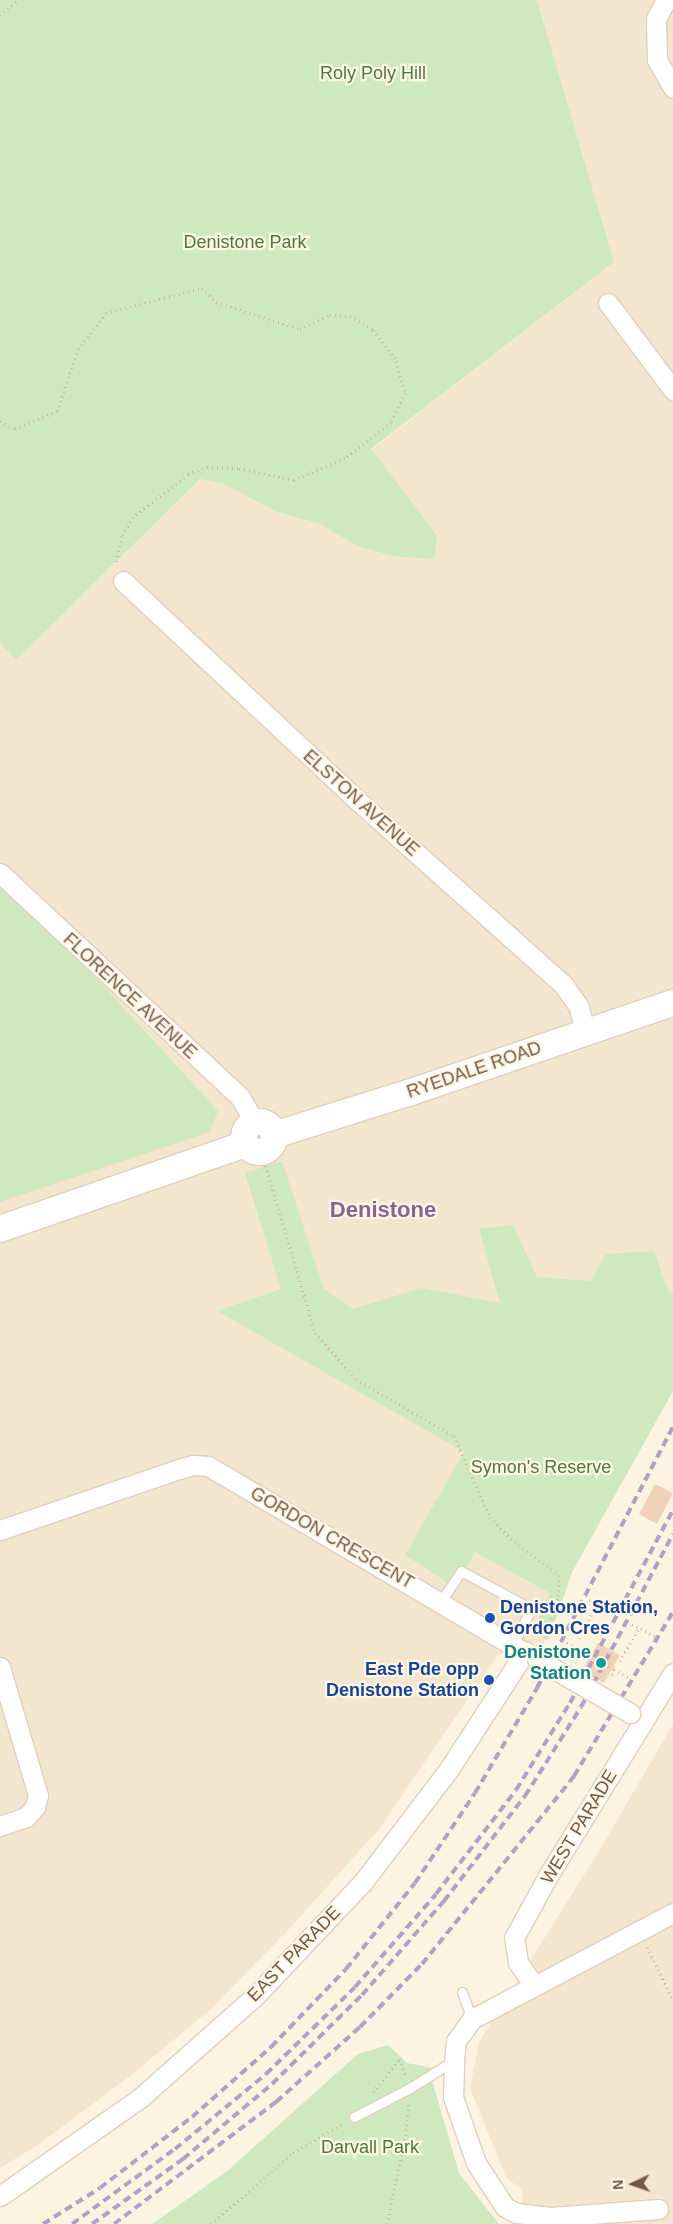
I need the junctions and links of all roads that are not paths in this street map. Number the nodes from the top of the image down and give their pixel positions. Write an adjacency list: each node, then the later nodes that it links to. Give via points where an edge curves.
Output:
1 (666, 0): 2 (street, via 656,19 656,60)
2 (673, 88)
3 (608, 303): 4 (street)
4 (673, 390)
5 (123, 581): 8 (street, ELSTON AVENUE, via 358,801 563,984 578,1007)
6 (0, 873): 9 (street, FLORENCE AVENUE, via 240,1097)
7 (673, 1003): 8 (street, RYEDALE ROAD)
8 (585, 1032): 9 (street, RYEDALE ROAD, via 411,1092)
9 (259, 1138): 10 (street, RYEDALE ROAD)
10 (0, 1229)
11 (0, 1530): 12 (street, GORDON CRESCENT, via 179,1469 193,1465 208,1466)
12 (442, 1601): 13 (street, GORDON CRESCENT); 13 (lane, via 461,1570 528,1607)
13 (525, 1651): 16 (street, GORDON CRESCENT, bridge); 24 (street, EAST PARADE, via 449,1769 363,1882 256,1994 140,2098)
14 (0, 1667): 17 (street, via 38,1795 35,1807 26,1817)
15 (673, 1673): 16 (street, WEST PARADE)
16 (637, 1717): 19 (street, WEST PARADE, via 514,1938 518,1962)
17 (0, 1826)
18 (673, 1913): 19 (street)
19 (534, 1986): 21 (street)
20 (462, 1992): 21 (lane)
21 (472, 2019): 22 (street, via 456,2041)
22 (454, 2061): 23 (lane); 25 (street, via 453,2097 476,2163 505,2208 516,2213 550,2217)
23 (354, 2117)
24 (0, 2196)
25 (658, 2210)

